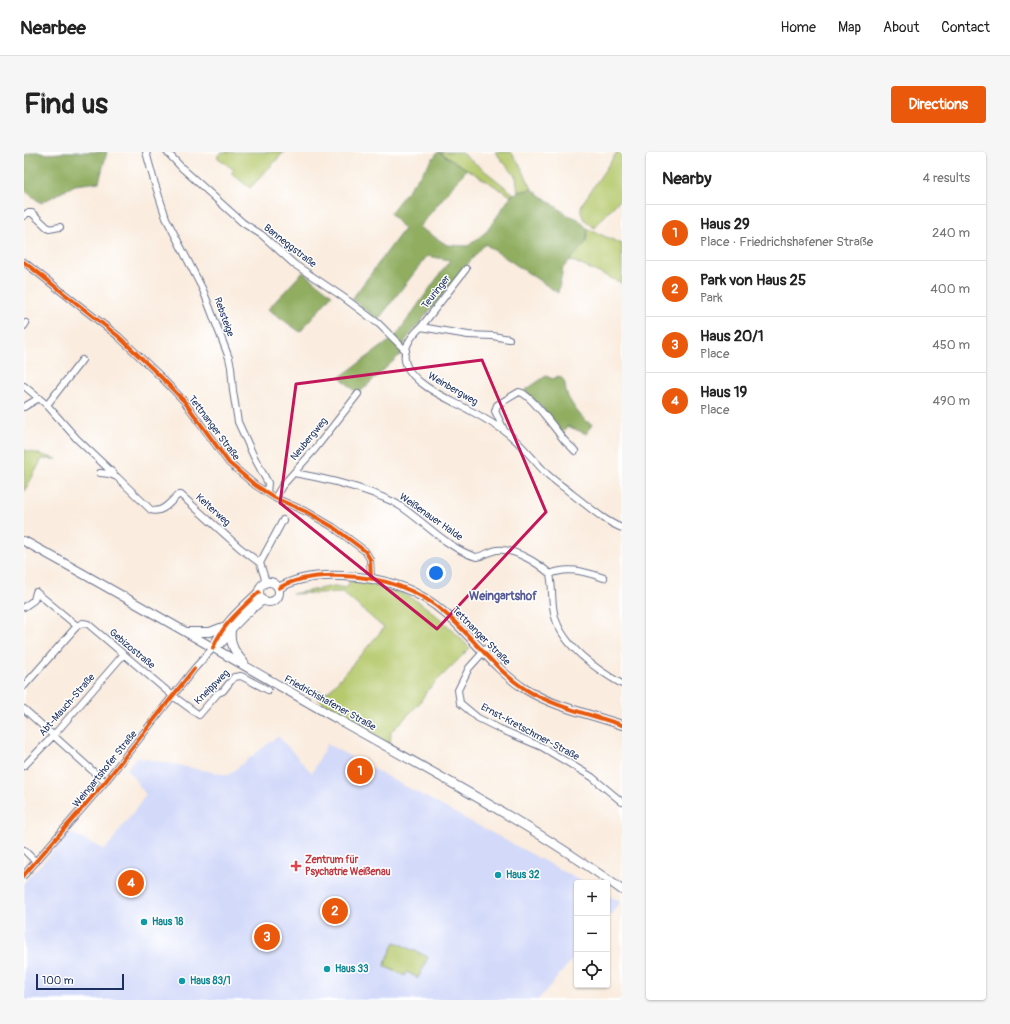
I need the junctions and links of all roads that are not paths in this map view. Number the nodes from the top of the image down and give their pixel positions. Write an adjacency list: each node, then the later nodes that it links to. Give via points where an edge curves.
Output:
1 (146, 152): 21 (street, Rebsteige, via 166,218 203,290 229,358 238,422 268,483)
2 (167, 152): 9 (street, Banneggstraße, via 242,223 262,235 294,264 379,324)
3 (24, 216): 4 (street, via 32,213 49,229)
4 (60, 227)
5 (24, 262): 21 (street, Tettnanger Straße, via 118,336 184,401 228,463)
6 (466, 269): 7 (street, Teuringer)
7 (421, 327): 8 (street); 9 (street, via 414,333)
8 (509, 339)
9 (406, 351): 16 (street, Weinbergweg, via 406,364 409,370 427,387)
10 (82, 360): 14 (street)
11 (24, 386): 13 (street, Kelterweg)
12 (358, 394): 19 (street, Neubergweg)
13 (39, 398): 14 (street, Kelterweg); 15 (street)
14 (47, 405): 20 (street, Kelterweg)
15 (24, 407)
16 (504, 430): 17 (street, Weinbergweg, via 495,411 497,405 523,392); 24 (street, Weinbergweg, via 548,475 609,522)
17 (575, 451)
18 (100, 473): 20 (street)
19 (294, 473): 22 (street, Neubergweg); 27 (street, Weißenauer Halde, via 344,483 391,500 471,556 506,550 534,562)
20 (117, 477): 26 (street, Kelterweg, via 156,512 181,495)
21 (267, 493): 22 (street, Tettnanger Straße)
22 (275, 498): 28 (street, Tettnanger Straße, via 333,527 365,551 370,559)
23 (283, 520): 26 (street)
24 (622, 528)
25 (24, 541): 37 (main road, Friedrichshafener Straße)
26 (260, 563): 30 (street)
27 (550, 574): 29 (street, via 566,569); 42 (street, via 555,618 564,635 584,659)
28 (370, 578): 31 (main road, Tettnanger Straße, via 336,575 311,577); 39 (main road, Tettnanger Straße, via 405,587 428,600 447,614)
29 (604, 578)
30 (266, 582): 31 (main road, via 272,582); 32 (main road, via 260,587)
31 (279, 588): 33 (main road, via 279,595 275,601)
32 (259, 592): 33 (main road); 36 (main road)
33 (263, 600): 36 (main road)
34 (24, 607): 35 (street, via 34,600 36,592)
35 (77, 626): 40 (street, Gebizostraße, via 88,624); 43 (street)
36 (229, 627): 37 (main road, via 210,632); 38 (main road, via 217,637); 41 (main road, via 232,647)
37 (186, 632): 38 (main road, Friedrichshafener Straße)
38 (213, 648): 41 (main road, Friedrichshafener Straße); 45 (street, Weingartshofer Straße)
39 (485, 651): 47 (main road, Tettnanger Straße, via 506,675 534,694); 51 (street, Ernst-Kretschmer-Straße, via 469,668 458,690 460,703 478,718 542,747 592,777)
40 (123, 655): 45 (street, Gebizostraße); 48 (street, Abt-Mauch-Straße)
41 (249, 668): 55 (main road, Friedrichshafener Straße, via 531,829)
42 (622, 684)
43 (24, 686)
44 (268, 690): 45 (street, Kneippweg, via 241,676 234,677 199,715)
45 (173, 696): 50 (street, Weingartshofer Straße)
46 (24, 710): 48 (street)
47 (622, 724)
48 (53, 736): 49 (street, Abt-Mauch-Straße); 50 (street)
49 (24, 766)
50 (105, 782): 53 (street, Weingartshofer Straße)
51 (622, 802)
52 (24, 850): 53 (street)
53 (36, 862): 54 (street, Weingartshofer Straße)
54 (24, 876)
55 (622, 890)

